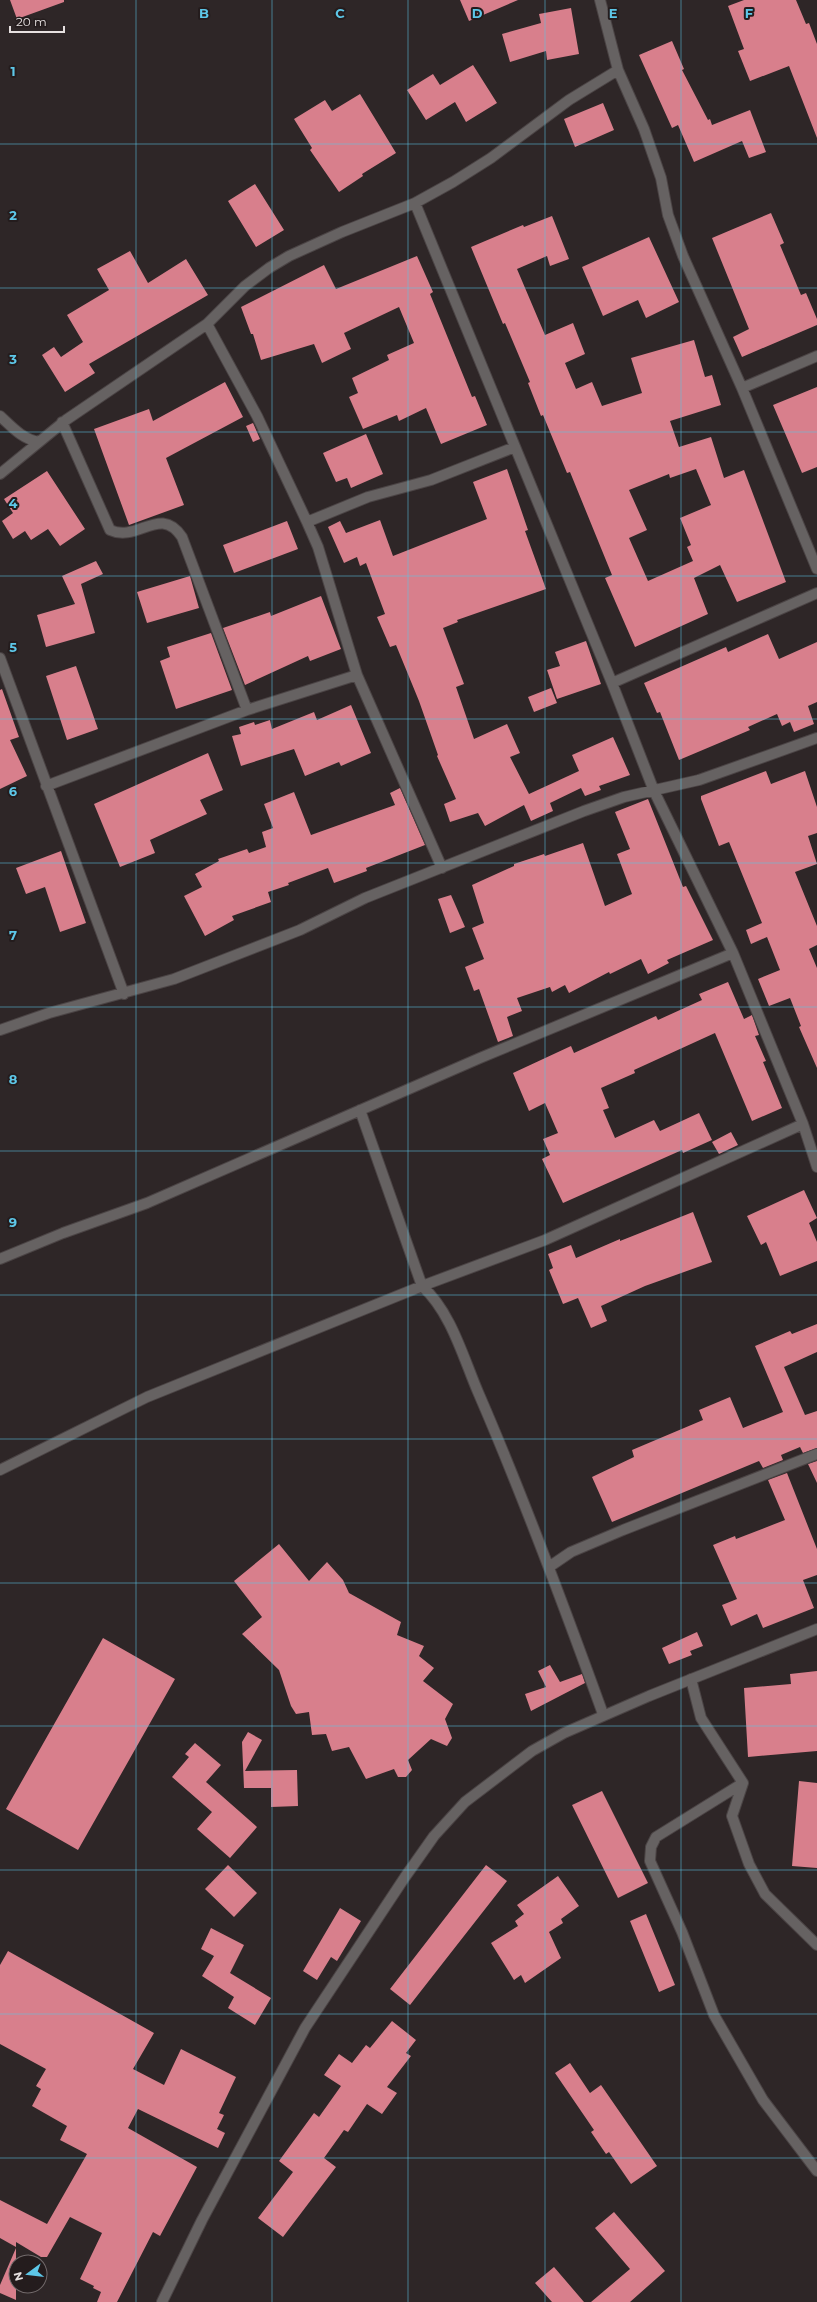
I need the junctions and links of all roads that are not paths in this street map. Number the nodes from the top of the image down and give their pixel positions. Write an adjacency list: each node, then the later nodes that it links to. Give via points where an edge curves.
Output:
1 (600, 0): 2 (street)
2 (618, 70): 3 (street, via 569,100 491,158); 6 (street, via 647,136 661,178 668,215 683,256)
3 (415, 203): 4 (street, via 290,256 245,286); 10 (street)
4 (207, 324): 8 (street); 12 (street, via 257,416)
5 (817, 356): 6 (street)
6 (742, 388): 13 (street)
7 (0, 416): 9 (street, via 19,434 31,441)
8 (62, 422): 9 (street); 18 (street, via 110,530 118,534 125,533 164,522 175,527 182,537)
9 (39, 442): 11 (street)
10 (515, 447): 12 (street, via 431,480 368,497); 17 (street)
11 (0, 474)
12 (307, 522): 16 (street, via 318,547)
13 (817, 569)
14 (817, 593): 17 (street)
15 (0, 658): 20 (street)
16 (357, 675): 18 (street); 22 (street)
17 (612, 684): 21 (street)
18 (247, 710): 20 (street)
19 (817, 738): 21 (street, via 721,773)
20 (46, 786): 24 (street)
21 (654, 791): 22 (street, via 624,797); 23 (street)
22 (442, 868): 24 (street, via 365,898 300,930 238,956)
23 (733, 954): 26 (street); 27 (street)
24 (124, 994): 25 (street, via 50,1013)
25 (0, 1030)
26 (360, 1110): 29 (street, via 147,1203); 30 (street)
27 (803, 1124): 28 (street); 30 (street, via 545,1240)
28 (817, 1167)
29 (0, 1259)
30 (422, 1286): 32 (street, via 147,1397); 33 (street, via 440,1307 453,1333 507,1458)
31 (817, 1454): 33 (street, via 623,1530 571,1552)
32 (0, 1470)
33 (549, 1567): 36 (street)
34 (817, 1629): 35 (street)
35 (691, 1679): 36 (street); 37 (street, via 701,1718)
36 (603, 1714): 40 (street, via 532,1751 465,1802 434,1836 305,2028 202,2220)
37 (743, 1783): 38 (street, via 732,1816 749,1864 765,1894); 39 (street, via 656,1837 651,1847 650,1861 682,1932 714,2015 763,2100)
38 (817, 1945)
39 (817, 2172)
40 (162, 2302)

